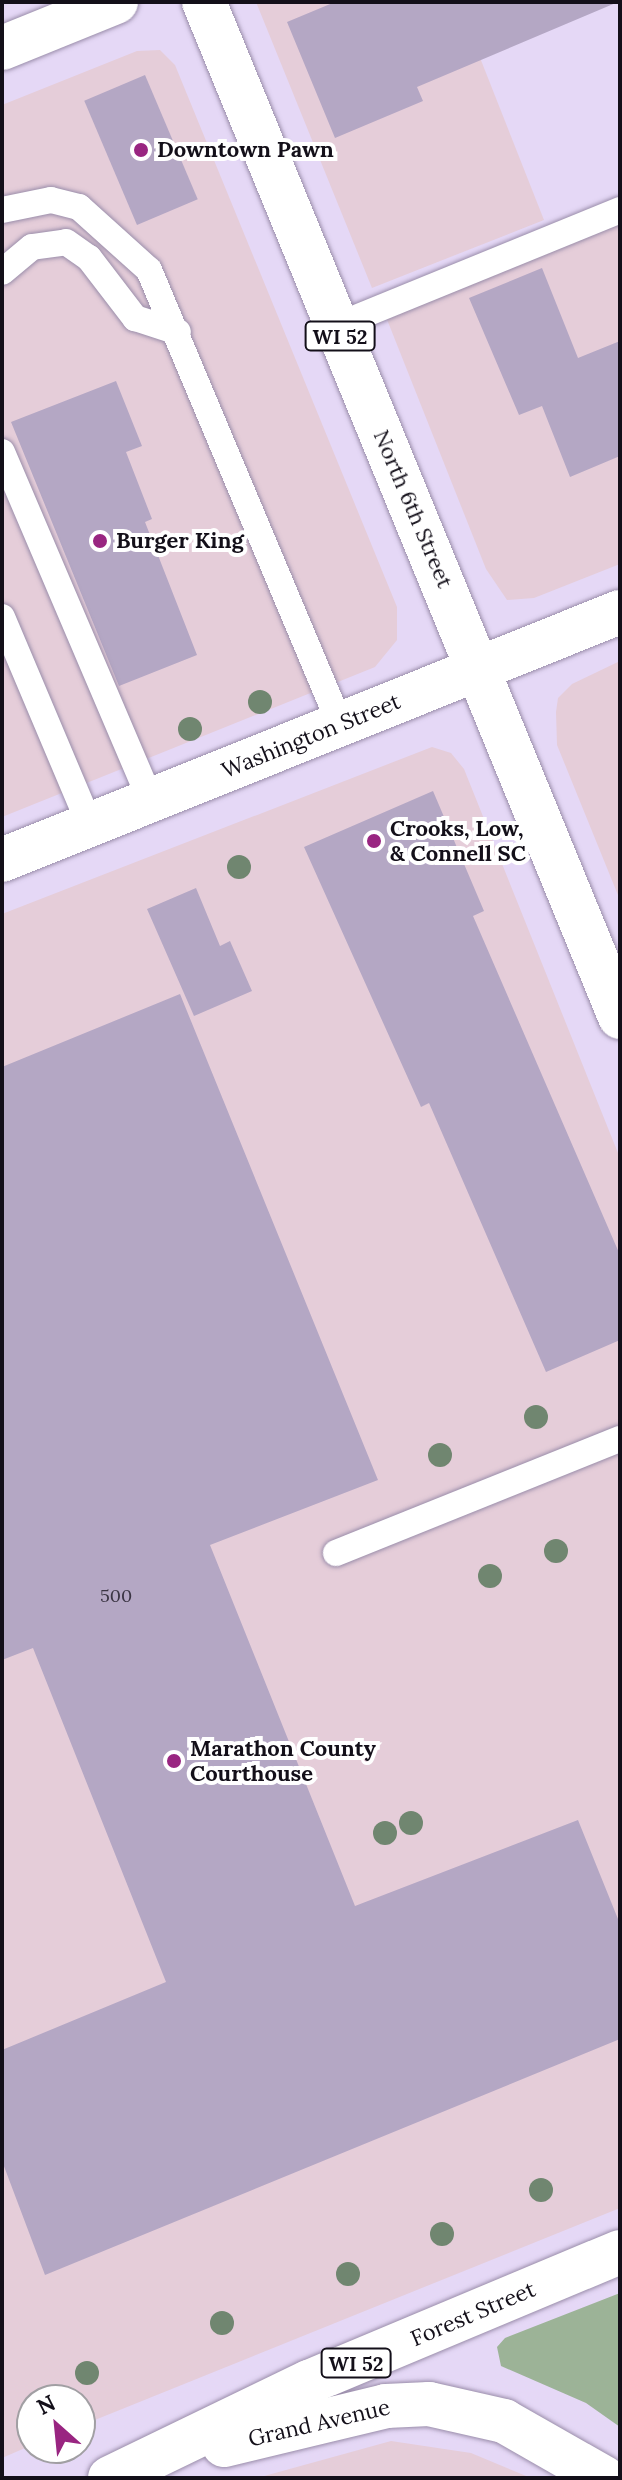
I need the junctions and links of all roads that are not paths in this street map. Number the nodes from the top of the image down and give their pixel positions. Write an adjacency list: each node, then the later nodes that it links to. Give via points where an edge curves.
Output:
1 (116, 2): 3 (main road)
2 (204, 2): 7 (main road, North 6th Street / WI 52)
3 (2, 48)
4 (2, 210): 8 (lane, via 51,200 79,207 149,270)
5 (620, 210): 7 (lane)
6 (2, 272): 8 (lane, via 32,247 66,242 89,258 135,318)
7 (336, 326): 12 (main road, North 6th Street / WI 52)
8 (178, 332): 13 (lane)
9 (2, 452): 14 (lane)
10 (620, 612): 12 (main road, Washington Street)
11 (2, 617): 15 (lane)
12 (479, 669): 13 (main road, Washington Street); 17 (main road, North 6th Street / WI 52)
13 (340, 724): 14 (main road, Washington Street)
14 (151, 801): 15 (main road, Washington Street)
15 (90, 825): 16 (main road, Washington Street)
16 (2, 860)
17 (620, 1017)
18 (620, 1439): 19 (lane)
19 (336, 1553)
20 (616, 2255): 21 (main road, Forest Street / WI 52, via 309,2382)
21 (110, 2478)
22 (118, 2478): 23 (main road, Grand Avenue, via 303,2423 416,2403 504,2421)
23 (604, 2478)

